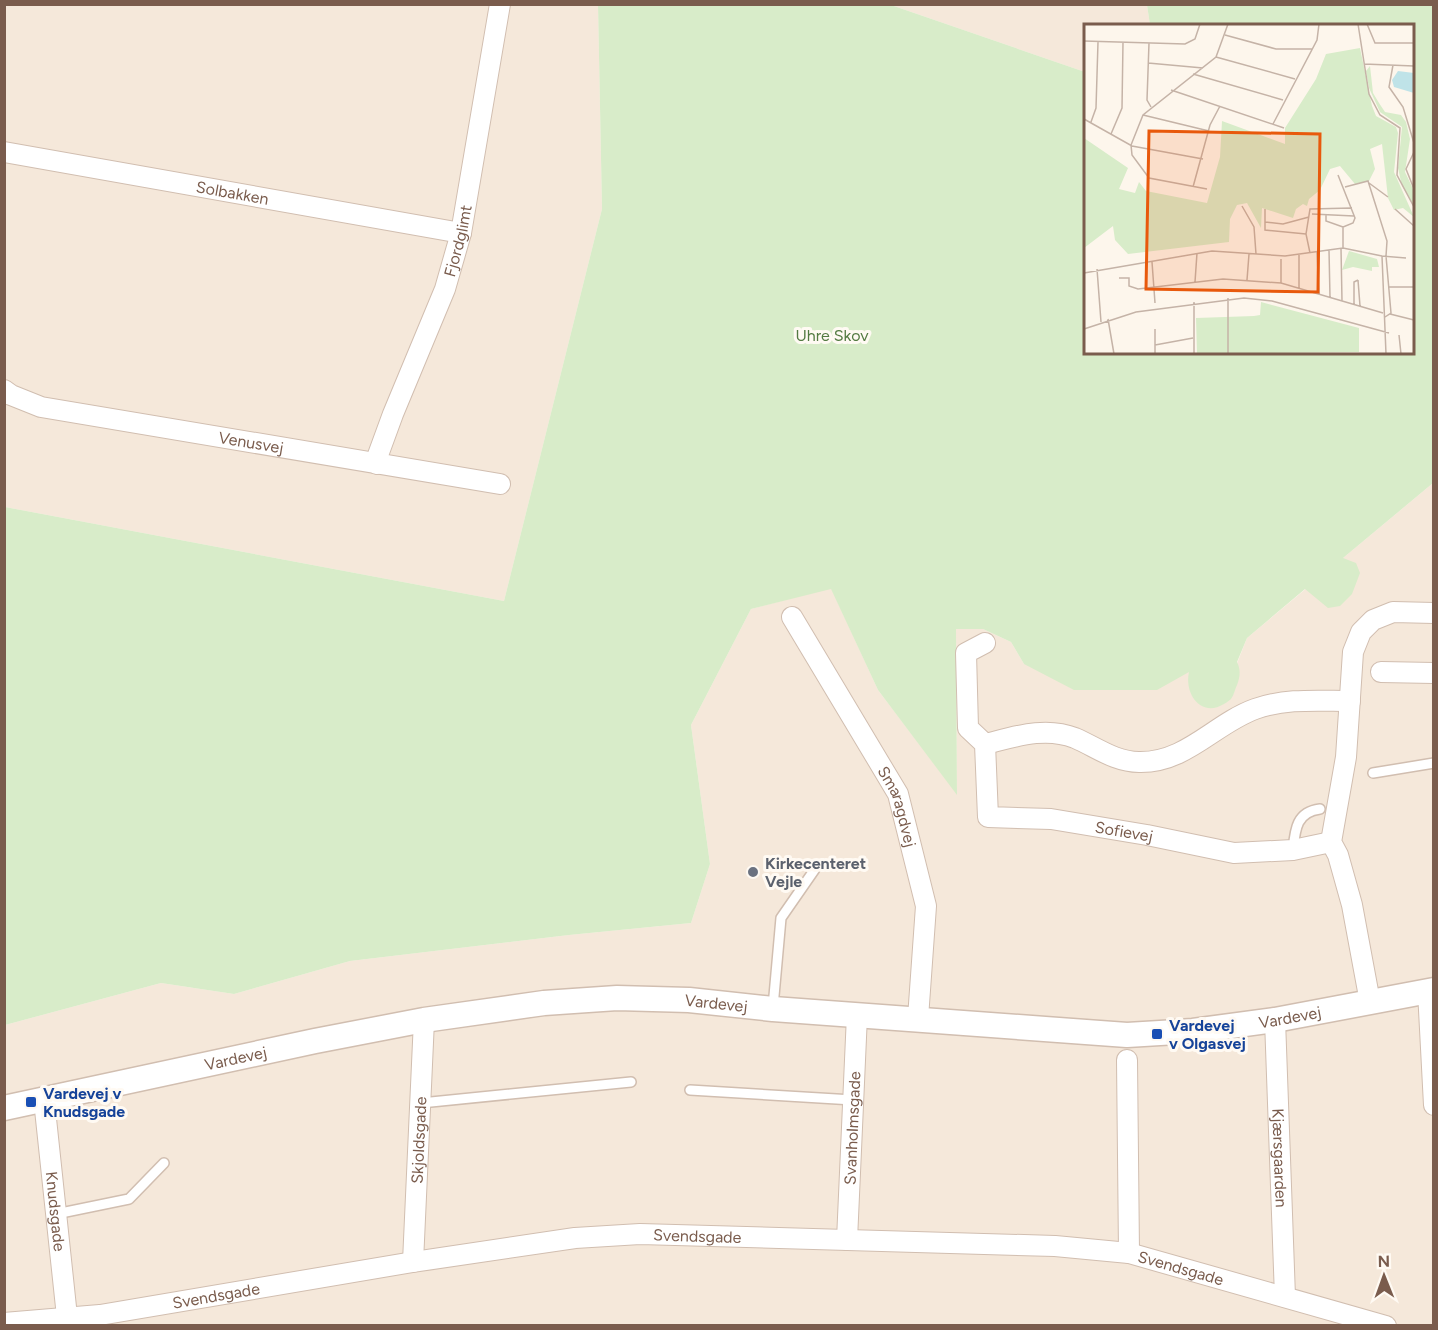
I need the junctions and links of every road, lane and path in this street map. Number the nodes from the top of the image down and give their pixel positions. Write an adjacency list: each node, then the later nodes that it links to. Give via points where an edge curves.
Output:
1 (500, 4): 3 (street, Fjordglimt)
2 (4, 152): 3 (street, Solbakken)
3 (461, 233): 5 (street, Fjordglimt, via 444,289)
4 (4, 390): 5 (street, Venusvej, via 41,407)
5 (376, 464): 6 (street, Venusvej)
6 (500, 484)
7 (1434, 613): 12 (street, via 1393,612 1373,620 1361,632 1353,652)
8 (792, 617): 24 (street, Smaragdvej, via 898,794 926,906)
9 (985, 643): 13 (street, via 966,653 968,728)
10 (1381, 672): 11 (street)
11 (1434, 673)
12 (1350, 701): 13 (street, via 1275,703 1239,717 1182,753 1139,762 1116,758 1073,737 1050,733 1024,734); 17 (street, via 1346,757)
13 (985, 744): 18 (street, Sofievej, via 988,817 1051,819 1234,853)
14 (1434, 763): 15 (lane)
15 (1373, 773)
16 (1320, 809): 18 (lane, via 1300,818)
17 (1331, 842): 18 (street, Sofievej); 21 (street, via 1352,905)
18 (1293, 850)
19 (815, 869): 22 (lane, via 781,918)
20 (1431, 990): 21 (street, Vardevej); 33 (street)
21 (1370, 1002): 26 (street, Vardevej)
22 (773, 1009): 23 (street, Vardevej); 25 (street, Vardevej, via 689,1000 617,998 544,1003)
23 (856, 1015): 24 (street, Vardevej); 31 (street, Svanholmsgade)
24 (918, 1018): 26 (street, Vardevej, via 1127,1035)
25 (424, 1020): 30 (street, Vardevej); 32 (street, Skjoldsgade)
26 (1275, 1020): 40 (street, Kjærsgaarden)
27 (1127, 1060): 38 (street)
28 (632, 1082): 32 (lane)
29 (690, 1090): 31 (lane)
30 (44, 1100): 34 (street, Vardevej); 36 (street, Knudsgade)
31 (853, 1100): 37 (street, Svanholmsgade)
32 (421, 1102): 39 (street, Skjoldsgade)
33 (1434, 1106)
34 (4, 1108)
35 (164, 1163): 36 (lane, via 129,1199)
36 (56, 1214): 41 (street, Knudsgade)
37 (847, 1240): 38 (street, Svendsgade, via 1055,1246); 39 (street, Svendsgade, via 640,1234 575,1238)
38 (1129, 1253): 40 (street, Svendsgade)
39 (413, 1262): 41 (street, Svendsgade)
40 (1285, 1297): 43 (street, Svendsgade)
41 (67, 1322): 42 (street, Svendsgade)
42 (4, 1323)
43 (1386, 1326)

